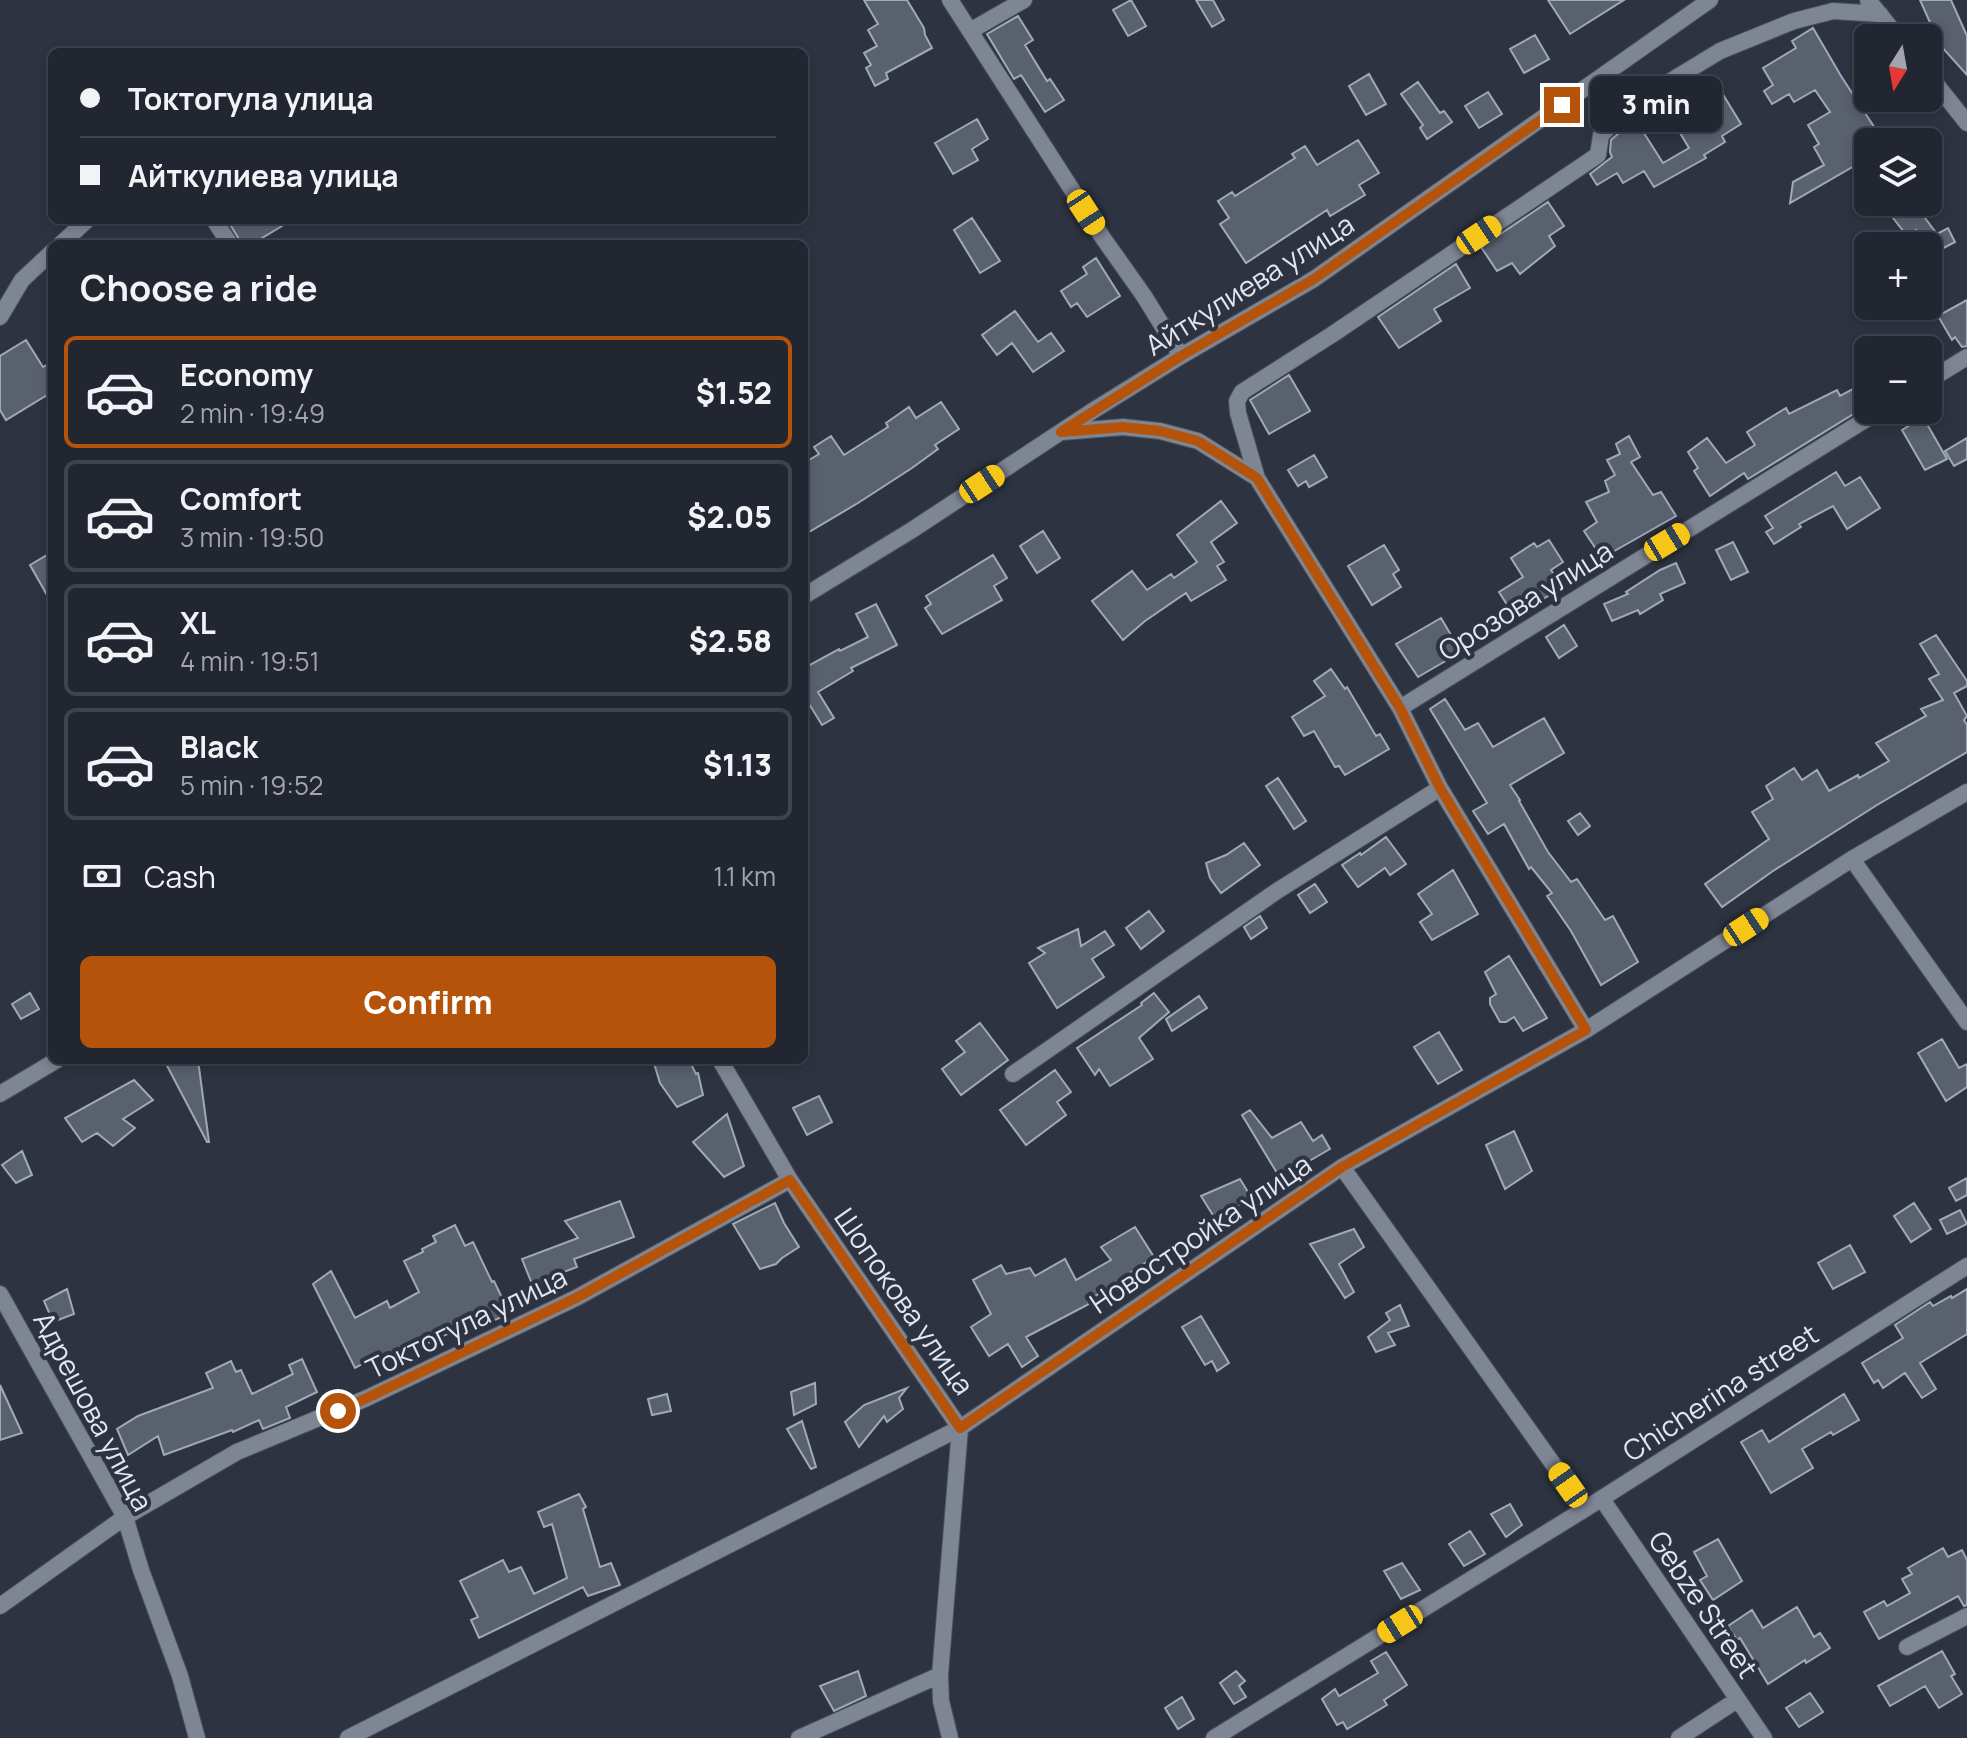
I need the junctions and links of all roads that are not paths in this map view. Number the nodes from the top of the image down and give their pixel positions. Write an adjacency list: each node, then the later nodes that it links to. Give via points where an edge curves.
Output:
1 (950, 0): 7 (street)
2 (1024, 0): 7 (street)
3 (1710, 0): 14 (street, Айткулиева улица, via 1314,279)
4 (1868, 0): 5 (street)
5 (1880, 14): 6 (street); 19 (street, via 1833,11 1720,51 1633,104 1601,135 1598,155 1242,392 1238,413)
6 (1888, 24)
7 (970, 31): 14 (street)
8 (1942, 92): 9 (street)
9 (1967, 123)
10 (83, 224): 11 (street)
11 (65, 240)
12 (48, 256): 13 (street, via 22,280)
13 (0, 317)
14 (1181, 356): 18 (street, Айткулиева улица)
15 (1967, 357): 16 (street)
16 (1942, 372)
17 (1858, 424): 21 (street, Орозова улица)
18 (1061, 432): 19 (street, via 1123,427 1160,431 1198,441); 20 (street, Айткулиева улица)
19 (1257, 478): 21 (street)
20 (808, 594)
21 (1400, 708): 22 (street)
22 (1440, 788): 26 (street); 29 (street, via 1277,891)
23 (1967, 792): 24 (street, Новостройка улица)
24 (1852, 859): 25 (street); 26 (street, Новостройка улица)
25 (1967, 1022)
26 (1586, 1030): 31 (street, Новостройка улица)
27 (50, 1064): 30 (street)
28 (722, 1064): 32 (street, Шопокова улица)
29 (1013, 1074)
30 (0, 1094)
31 (1342, 1167): 35 (street, Новостройка улица); 37 (street)
32 (790, 1180): 35 (street, Шопокова улица); 38 (street, Токтогула улица, via 576,1298 367,1398 237,1452)
33 (1967, 1266): 36 (street, Chicherina street)
34 (0, 1294): 38 (street, Адрешова улица)
35 (960, 1428): 42 (street, Шопокова улица); 45 (street, Новостройка улица)
36 (1602, 1499): 37 (street, Chicherina street); 43 (street, Gebze Street)
37 (1585, 1509): 48 (street, Chicherina street)
38 (125, 1517): 39 (street, Токтогула улица); 44 (street, Адрешова улица)
39 (0, 1606)
40 (1967, 1616): 41 (street)
41 (1907, 1647)
42 (940, 1675): 46 (street); 47 (street, Шопокова улица)
43 (1737, 1700): 49 (street); 50 (street, Gebze Street)
44 (197, 1738)
45 (348, 1738)
46 (799, 1738)
47 (950, 1738)
48 (1214, 1738)
49 (1679, 1738)
50 (1764, 1738)

